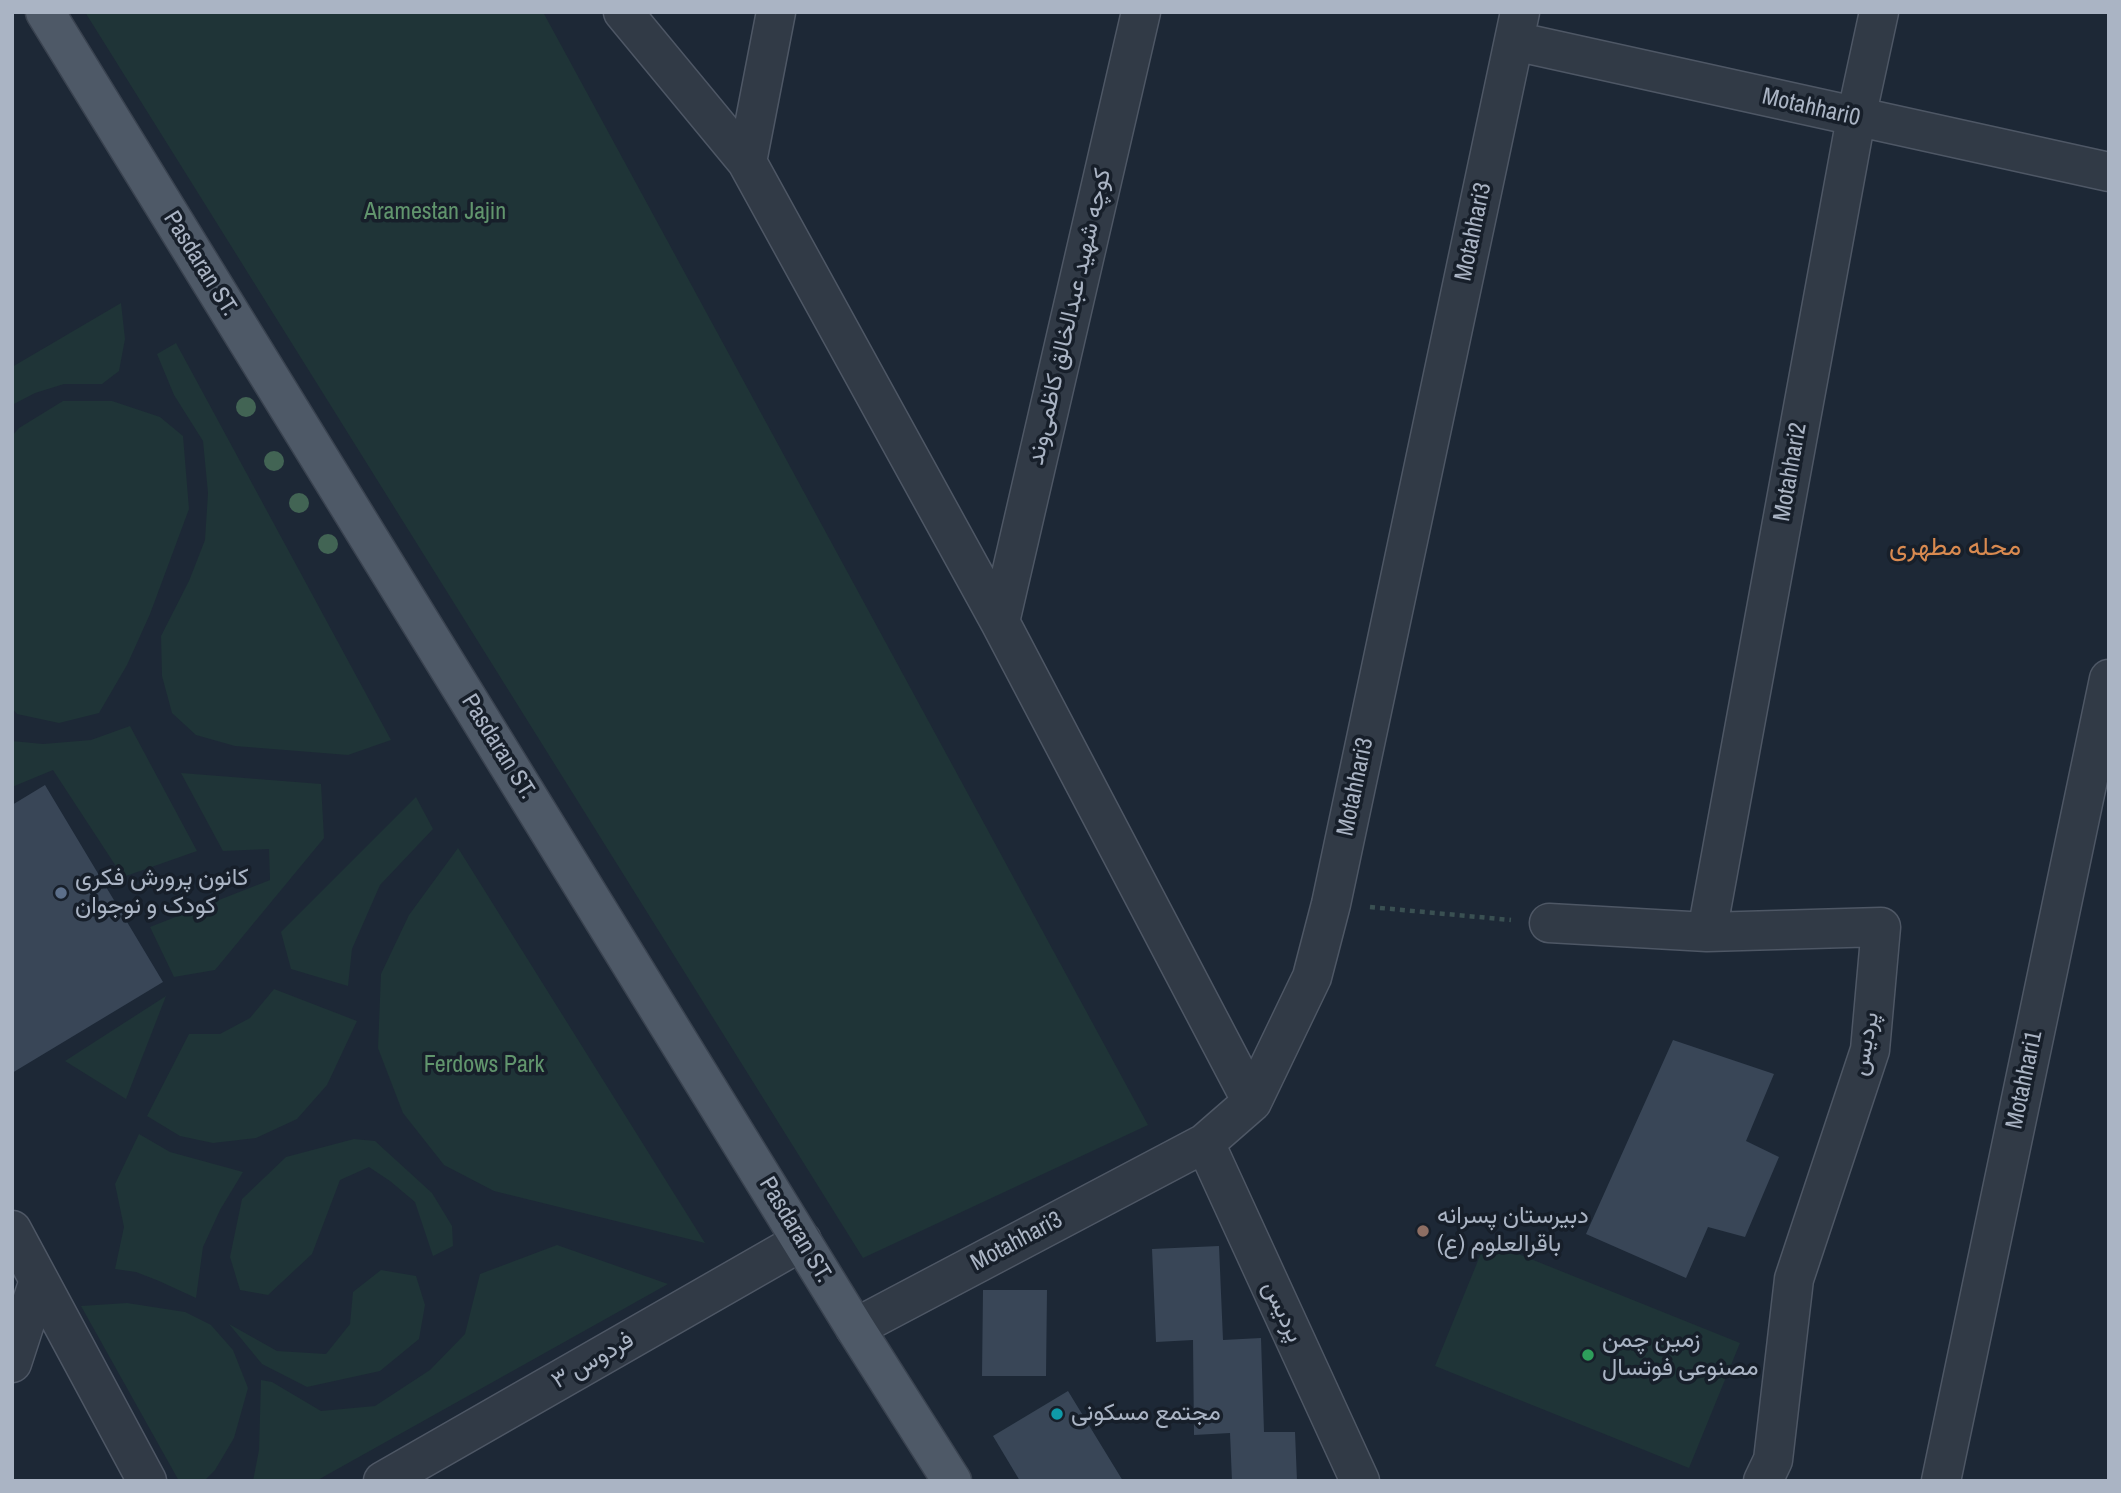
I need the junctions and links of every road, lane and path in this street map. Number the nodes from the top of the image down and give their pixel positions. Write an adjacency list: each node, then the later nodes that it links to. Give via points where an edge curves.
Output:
1 (45, 12): 18 (main road, Pasdaran ST.)
2 (622, 12): 8 (street)
3 (776, 12): 8 (street)
4 (1141, 12): 10 (street, کوچه شهید عبدالخالق کاظمی‌وند)
5 (1879, 12): 7 (street, Motahhari2)
6 (1517, 27): 7 (street, Motahhari0); 12 (street, Motahhari3)
7 (1856, 118): 9 (street, Motahhari0); 14 (street, Motahhari2)
8 (747, 162): 10 (street)
9 (2109, 172)
10 (1000, 621): 15 (street)
11 (2109, 679): 27 (street, Motahhari1)
12 (1331, 904): 13 (path); 15 (street, Motahhari3, via 1312,977)
13 (1549, 923): 14 (street, پردیس)
14 (1707, 932): 26 (street, پردیس, via 1881,926 1871,1050 1794,1279 1773,1460)
15 (1252, 1102): 16 (street, Motahhari3)
16 (1205, 1143): 20 (street, Motahhari3); 25 (street, پردیس)
17 (12, 1230): 19 (street)
18 (802, 1241): 20 (main road, Pasdaran ST.); 23 (street, فردوس ۳)
19 (39, 1280): 21 (street); 22 (street)
20 (855, 1328): 24 (main road, Pasdaran ST.)
21 (12, 1363)
22 (146, 1481)
23 (383, 1481)
24 (952, 1481)
25 (1360, 1481)
26 (1763, 1481)
27 (1941, 1481)

